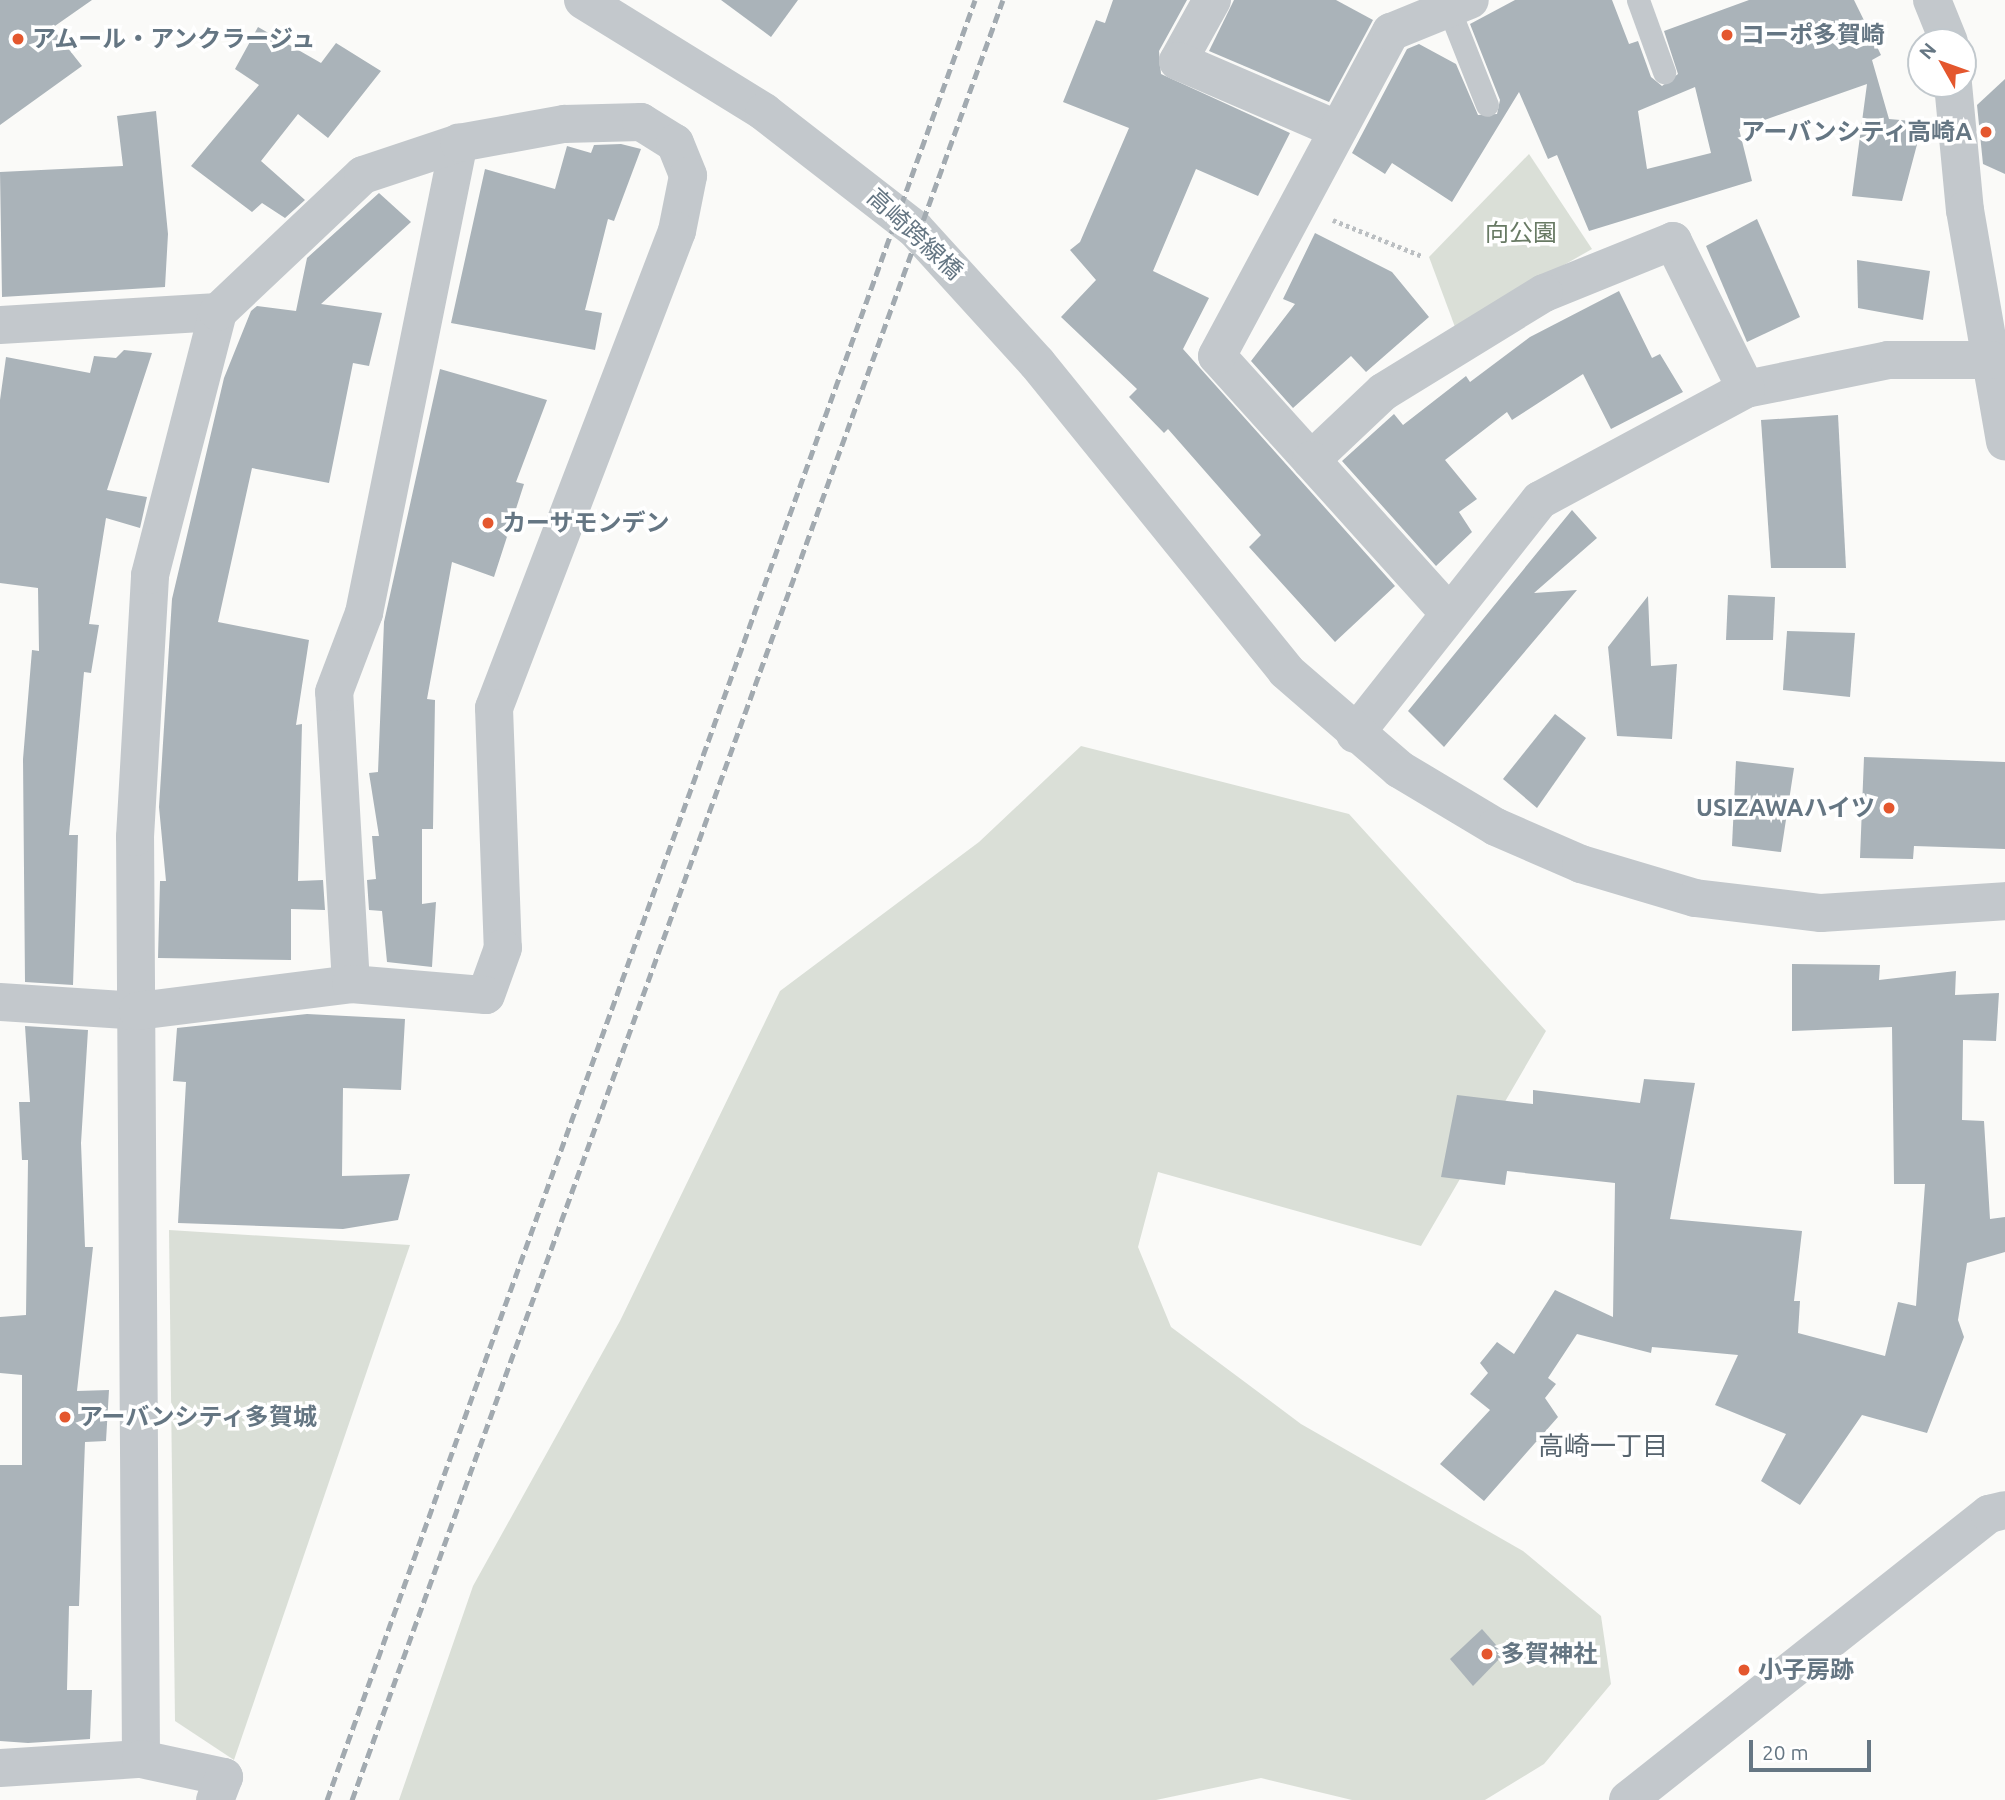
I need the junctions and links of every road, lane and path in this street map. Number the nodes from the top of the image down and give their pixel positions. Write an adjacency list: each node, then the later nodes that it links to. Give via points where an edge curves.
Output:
1 (583, 0): 21 (street, 高崎跨線橋, via 695,65 853,176 977,292 1286,671)
2 (1212, 0): 10 (street, via 1178,61)
3 (1638, 0): 7 (lane)
4 (1932, 0): 6 (street)
5 (1459, 4): 9 (lane); 10 (street, via 1391,32)
6 (1943, 28)
7 (1664, 72)
8 (1954, 98): 16 (street, via 1965,210)
9 (1488, 105)
10 (1338, 130): 12 (street)
11 (459, 143): 14 (street, via 363,175); 23 (street, via 364,613 334,692); 23 (street, via 564,124 641,122 675,143 688,176 677,231 494,708 503,948 486,995)
12 (1297, 205): 13 (path); 19 (street, via 1217,356)
13 (1422, 256)
14 (218, 312): 15 (street); 25 (street, via 150,575 135,838)
15 (0, 325)
16 (1991, 360): 17 (street, via 1888,360); 18 (street)
17 (1746, 389): 19 (street, via 1673,241 1544,293 1383,392); 20 (street, via 1540,500)
18 (2005, 442)
19 (1311, 460): 20 (street)
20 (1449, 613): 21 (street)
21 (1355, 734): 22 (street, 高崎跨線橋, via 1399,769 1496,827 1581,864 1695,898 1821,913)
22 (2005, 901)
23 (351, 984): 25 (street)
24 (0, 1002): 25 (street)
25 (138, 1011): 27 (street)
26 (2005, 1510): 30 (street, via 1989,1514)
27 (141, 1759): 28 (street); 29 (street, via 224,1777)
28 (0, 1768)
29 (215, 1800)
30 (1628, 1800)

